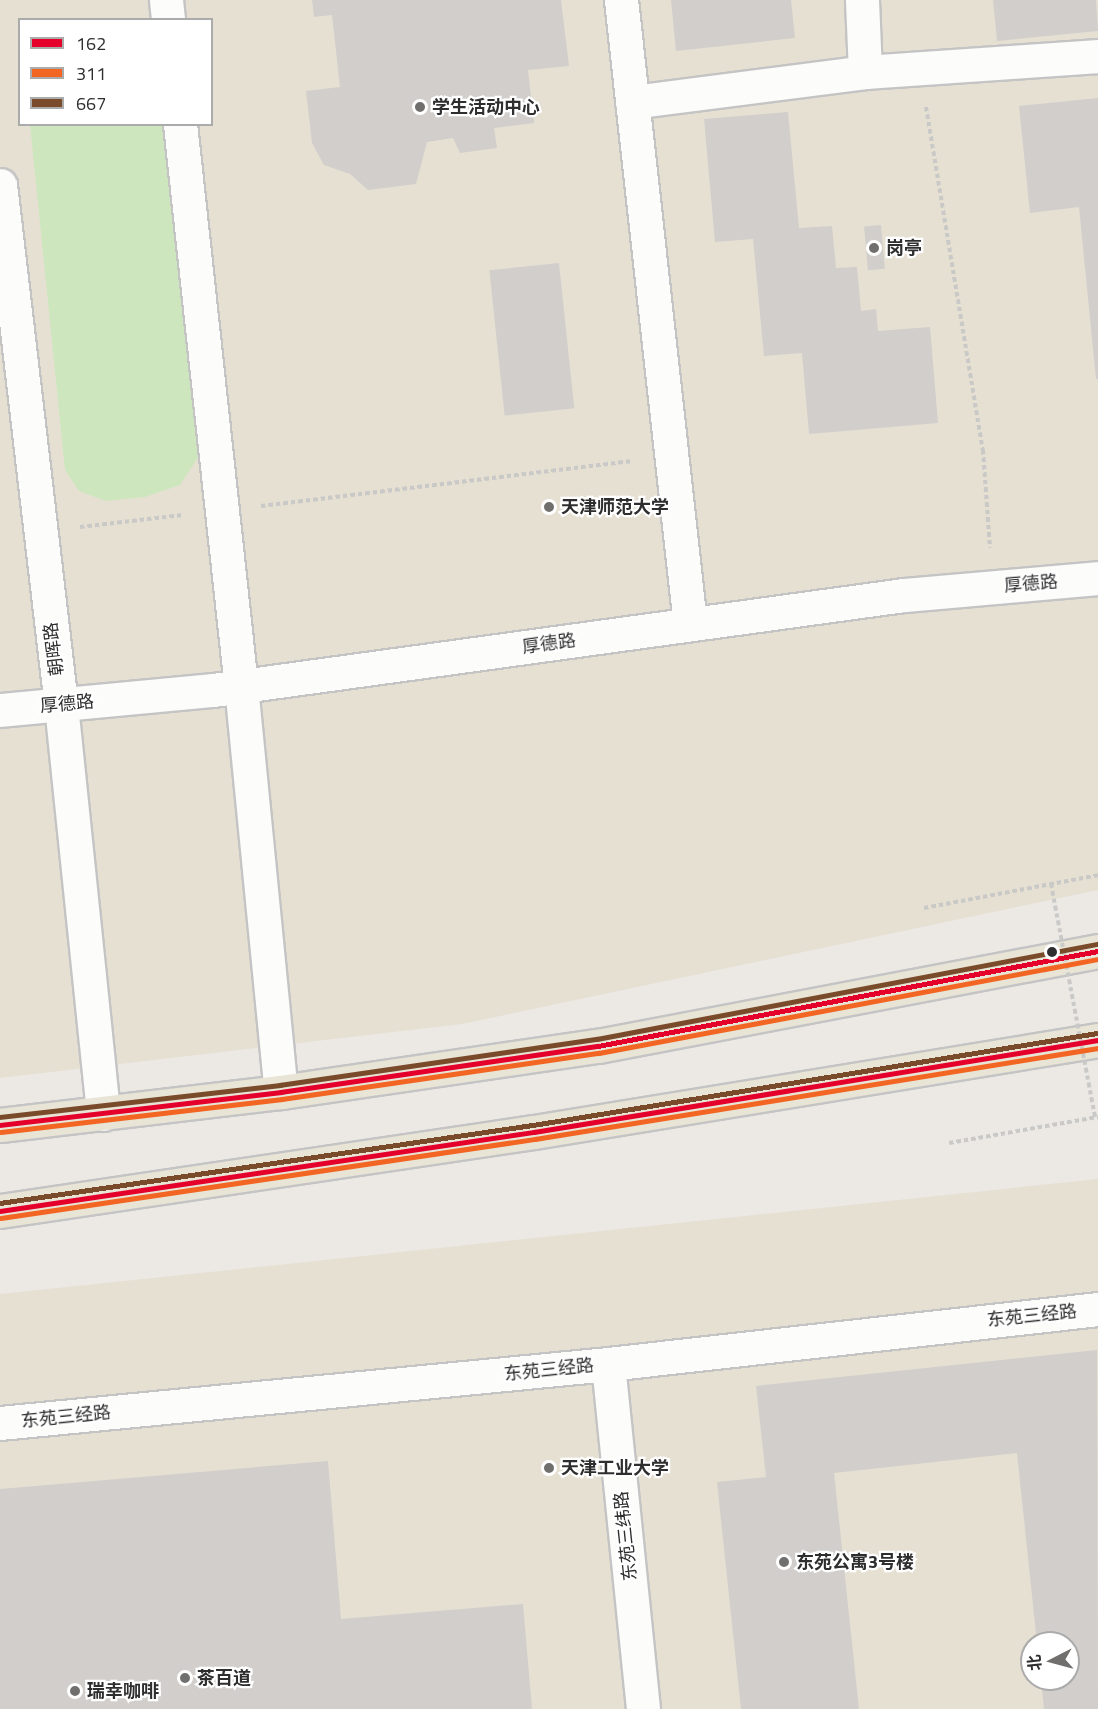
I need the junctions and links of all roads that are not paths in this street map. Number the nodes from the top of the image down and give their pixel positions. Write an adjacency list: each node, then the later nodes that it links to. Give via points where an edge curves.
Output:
1 (166, 0): 4 (street)
2 (621, 0): 7 (street)
3 (862, 0): 6 (street)
4 (168, 18)
5 (1098, 56): 6 (street)
6 (865, 72): 7 (street)
7 (632, 102): 11 (street)
8 (180, 126): 12 (street)
9 (0, 184): 13 (street, 朝晖路)
10 (1098, 579): 11 (street, 厚德路, via 904,595)
11 (690, 624): 12 (street, 厚德路)
12 (242, 686): 13 (street, 厚德路); 17 (street)
13 (61, 705): 14 (street, 厚德路); 18 (street, 朝晖路)
14 (0, 710)
15 (1098, 951): 17 (main road, via 598,1046)
16 (1098, 1040): 20 (main road, via 523,1134)
17 (281, 1092): 18 (main road)
18 (103, 1114): 19 (main road)
19 (0, 1125)
20 (0, 1211)
21 (1098, 1309): 22 (street, 东苑三经路)
22 (608, 1364): 23 (street, 东苑三经路); 24 (street, 东苑三纬路)
23 (0, 1423)
24 (643, 1709)

